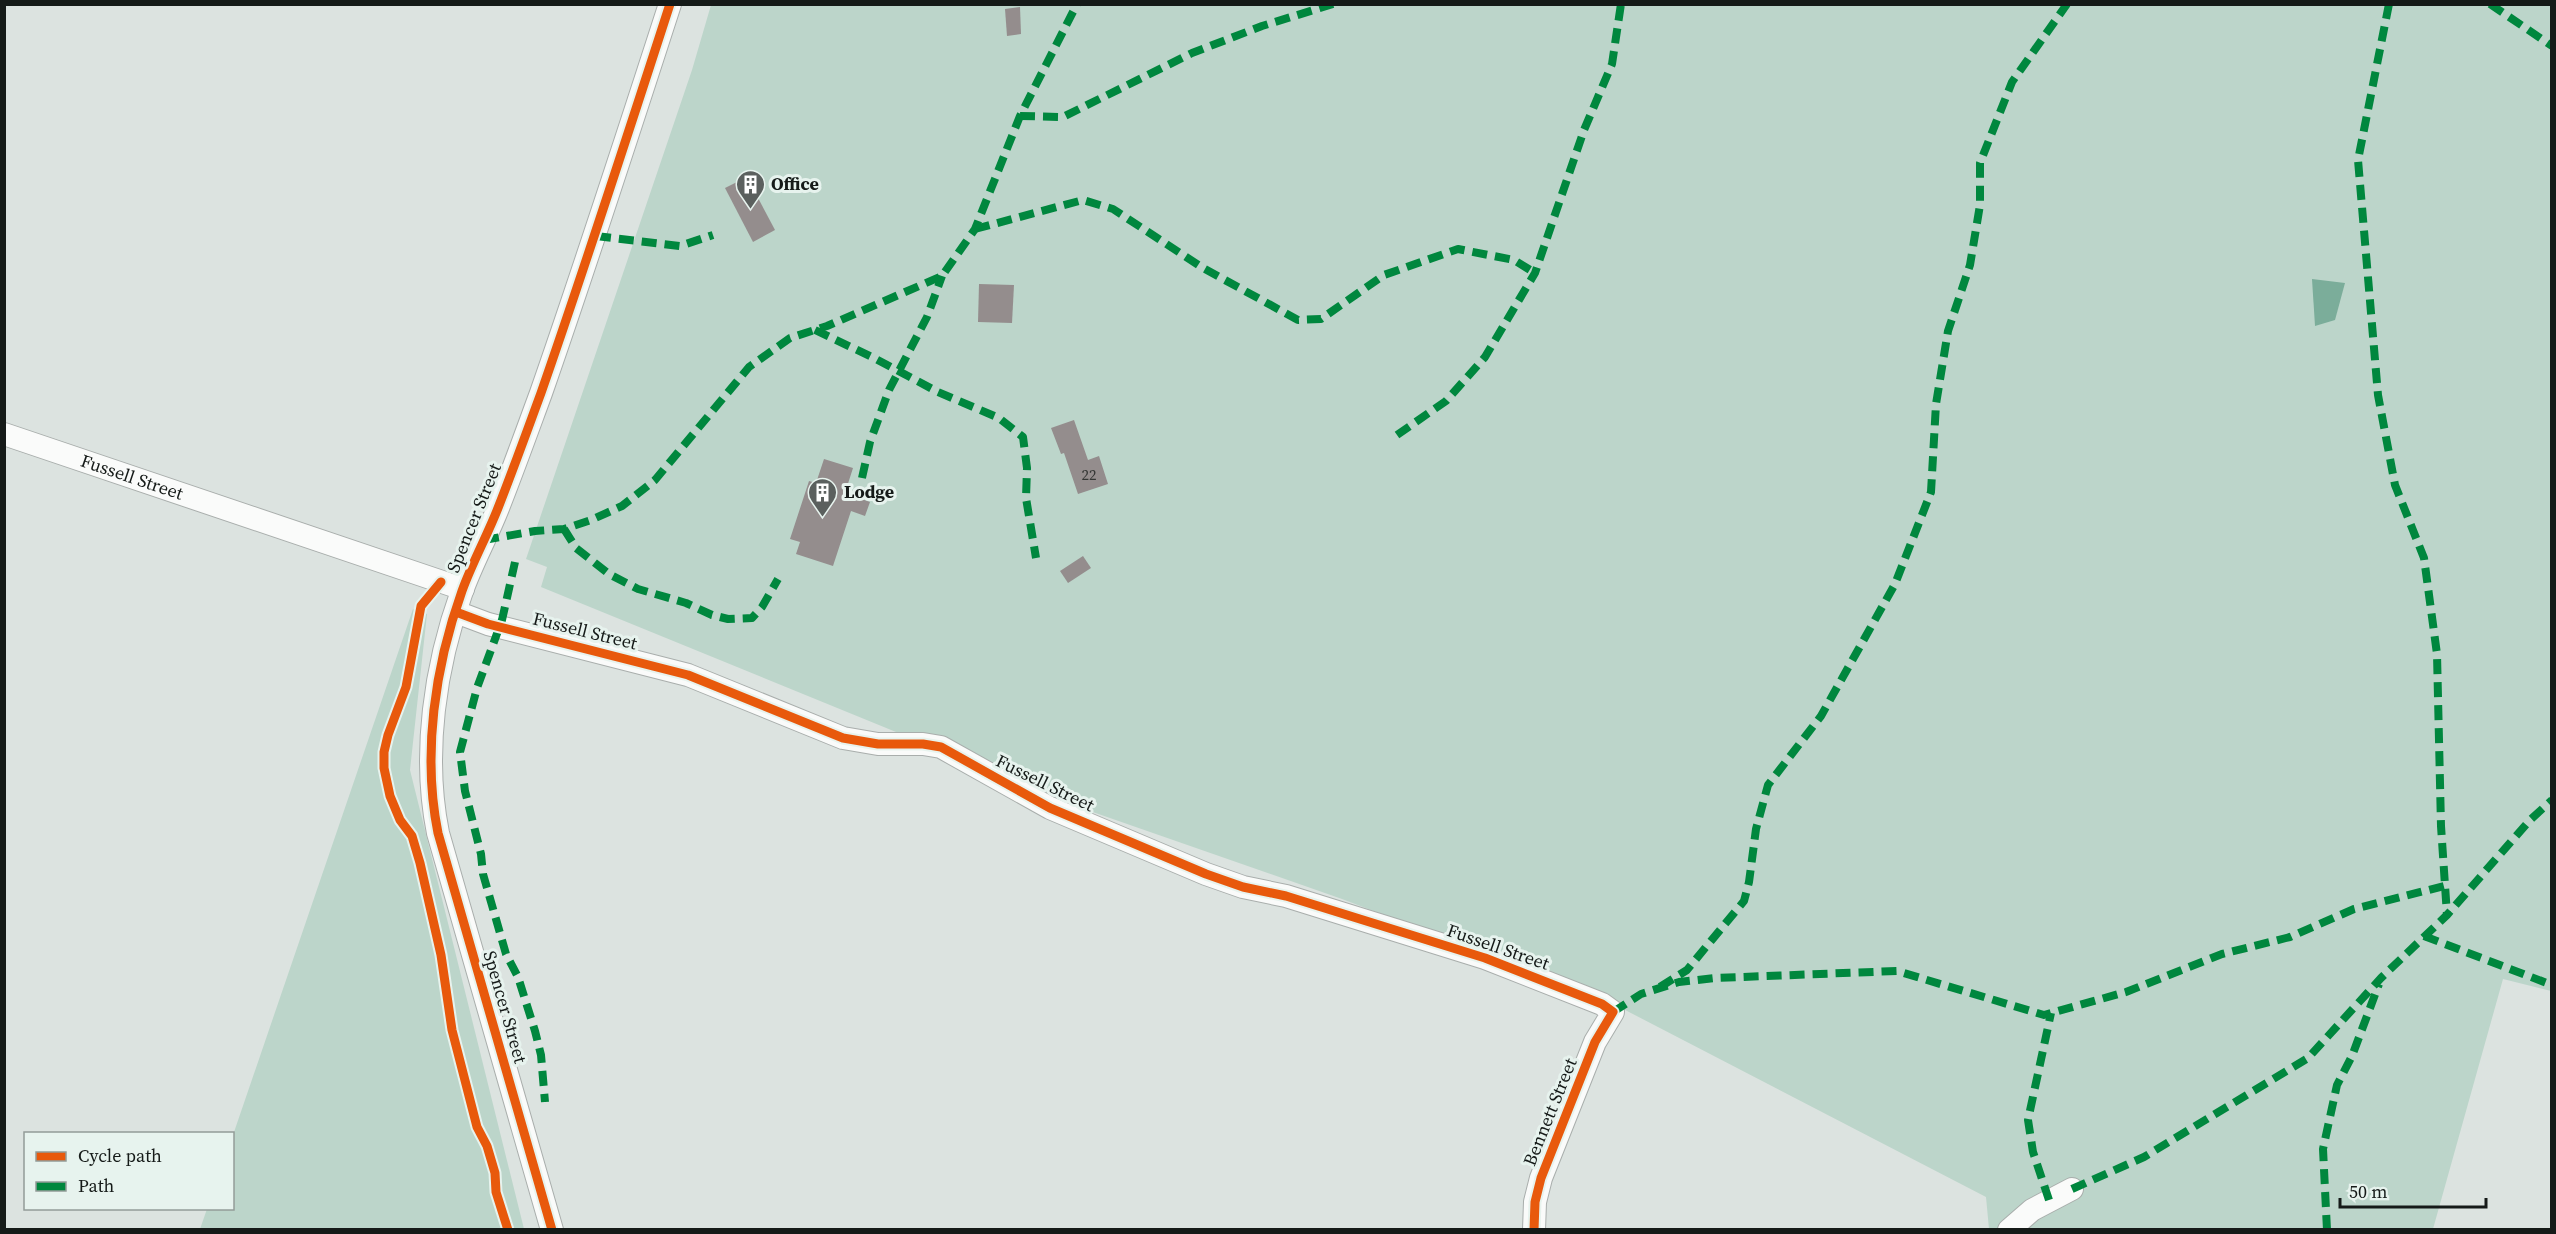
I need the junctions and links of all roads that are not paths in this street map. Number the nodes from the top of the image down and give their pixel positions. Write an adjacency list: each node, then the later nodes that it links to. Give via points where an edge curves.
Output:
1 (670, 4): 3 (street, Spencer Street, via 537,404)
2 (4, 434): 3 (street, Fussell Street)
3 (463, 589): 4 (street, Spencer Street)
4 (456, 612): 5 (street, Fussell Street, via 488,624 679,672 843,738 941,747 1050,808 1206,874 1485,958 1595,1000); 7 (street, Spencer Street, via 432,738 435,822)
5 (1613, 1012): 8 (street, Bennett Street, via 1595,1042 1541,1178)
6 (2072, 1189): 9 (street, via 2032,1210)
7 (552, 1230)
8 (1534, 1230)
9 (2009, 1230)

